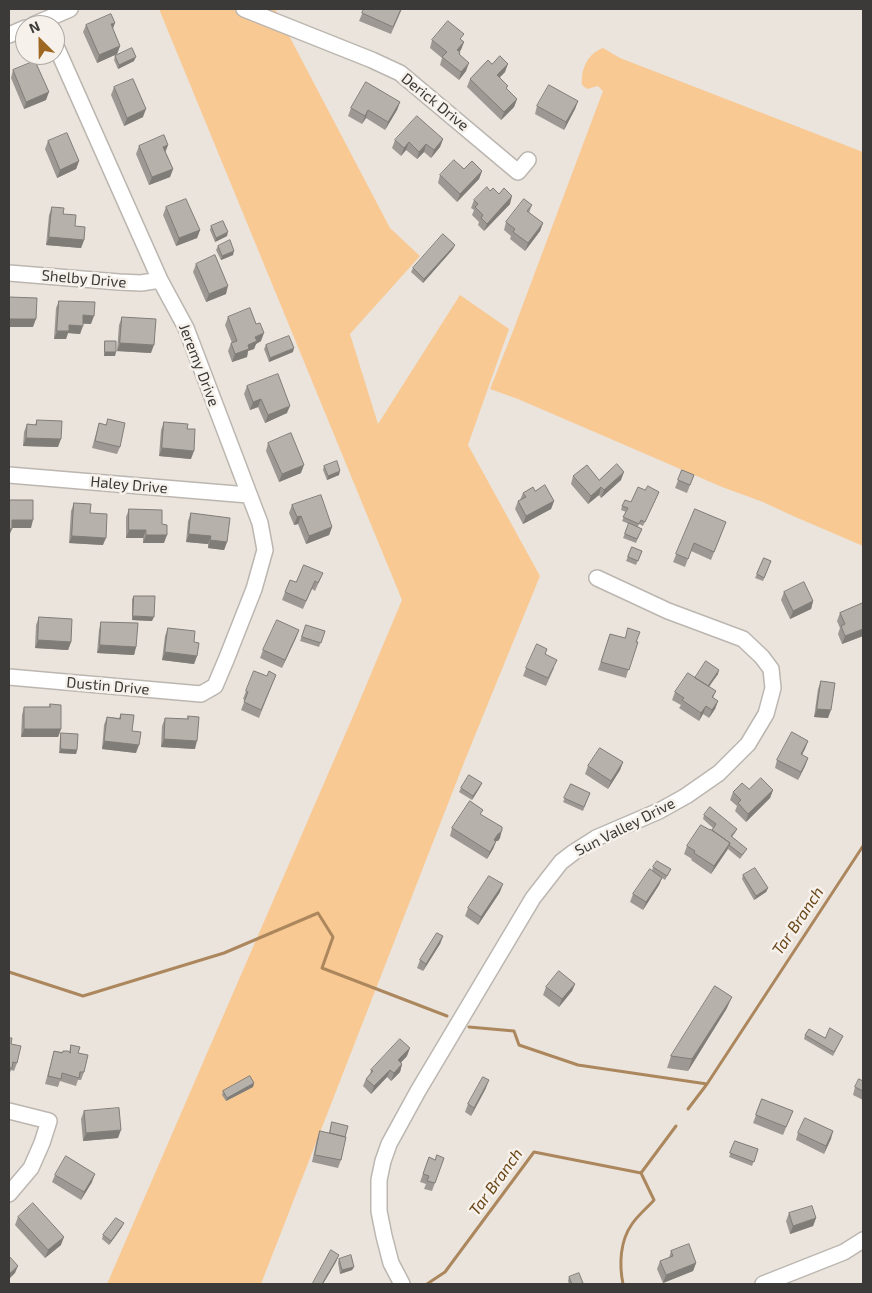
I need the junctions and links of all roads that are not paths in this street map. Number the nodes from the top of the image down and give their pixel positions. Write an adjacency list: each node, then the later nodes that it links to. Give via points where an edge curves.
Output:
1 (70, 9): 3 (street)
2 (244, 9): 5 (street, Derick Drive, via 400,73 518,172)
3 (54, 15)
4 (64, 65): 7 (street, Jeremy Drive)
5 (528, 160)
6 (9, 273): 7 (street, Shelby Drive, via 119,282)
7 (160, 280): 9 (street, Jeremy Drive, via 186,328)
8 (9, 475): 9 (street, Haley Drive)
9 (248, 495): 12 (street, Jeremy Drive, via 260,523 265,550 254,589 219,677 215,686)
10 (597, 578): 16 (street, Sun Valley Drive, via 668,611 743,638 771,669 773,688 766,714 748,744 719,773 659,811 596,838 574,852 561,862 533,898 418,1091 383,1161 379,1211 392,1263)
11 (9, 677): 12 (street, Dustin Drive)
12 (206, 692)
13 (9, 1112): 14 (street, via 49,1120 31,1168)
14 (9, 1194)
15 (863, 1240): 17 (street, via 844,1252)
16 (402, 1284)
17 (764, 1284)

